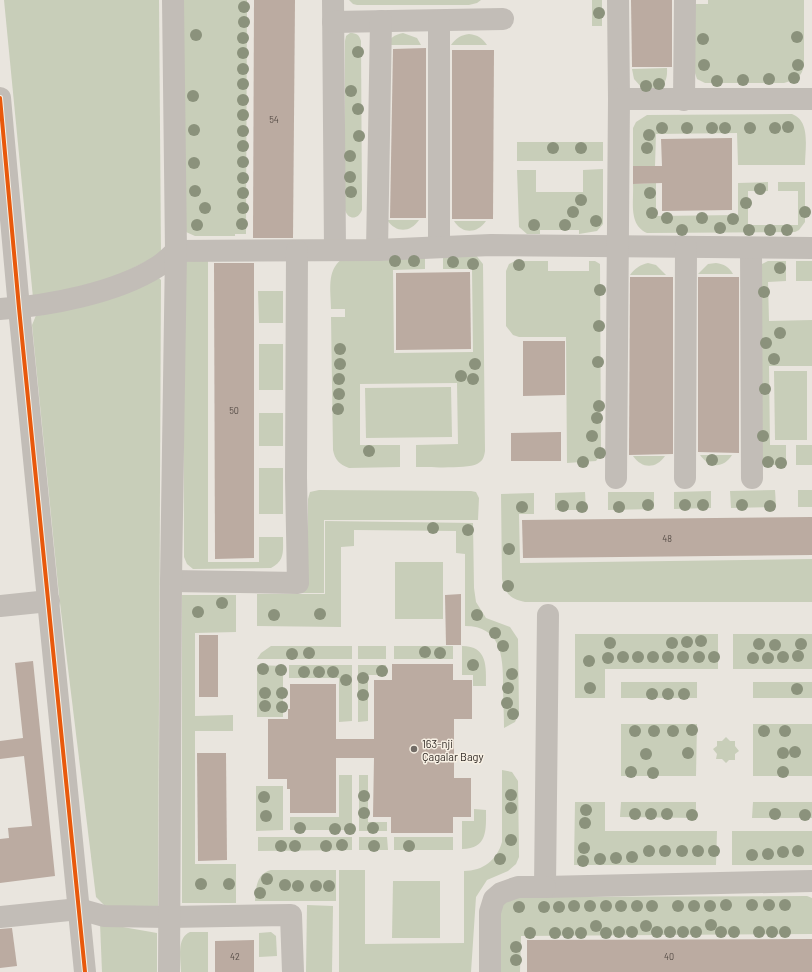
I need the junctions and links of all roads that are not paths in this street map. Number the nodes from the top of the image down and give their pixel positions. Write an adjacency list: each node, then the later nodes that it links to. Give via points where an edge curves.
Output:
1 (173, 0): 20 (street)
2 (333, 0): 8 (street)
3 (618, 0): 10 (street)
4 (685, 0): 12 (street)
5 (503, 19): 7 (street)
6 (381, 21): 7 (street); 8 (street); 19 (street)
7 (439, 21): 13 (street)
8 (333, 22): 18 (street)
9 (0, 98): 22 (street)
10 (619, 99): 12 (street); 14 (street)
11 (812, 99): 12 (street)
12 (684, 100)
13 (439, 246): 14 (street); 19 (street)
14 (618, 246): 15 (street); 23 (street)
15 (686, 247): 16 (street); 24 (street)
16 (751, 248): 17 (street); 25 (street)
17 (812, 248)
18 (335, 250): 19 (street); 21 (street)
19 (378, 250)
20 (176, 251): 21 (street); 22 (street, via 158,267 118,286 72,298); 26 (street)
21 (297, 251): 26 (street, via 298,583)
22 (9, 308): 27 (street)
23 (616, 478)
24 (686, 478)
25 (752, 478)
26 (171, 581): 34 (street)
27 (49, 601): 28 (street); 32 (street)
28 (0, 606)
29 (548, 615): 31 (street)
30 (812, 881): 31 (street)
31 (545, 887): 38 (street, via 518,887 501,893 494,899 490,912)
32 (79, 909): 33 (street); 34 (street, via 104,916); 35 (street)
33 (0, 917)
34 (169, 917): 36 (street); 37 (street, via 291,915)
35 (85, 972)
36 (169, 972)
37 (293, 972)
38 (490, 972)

